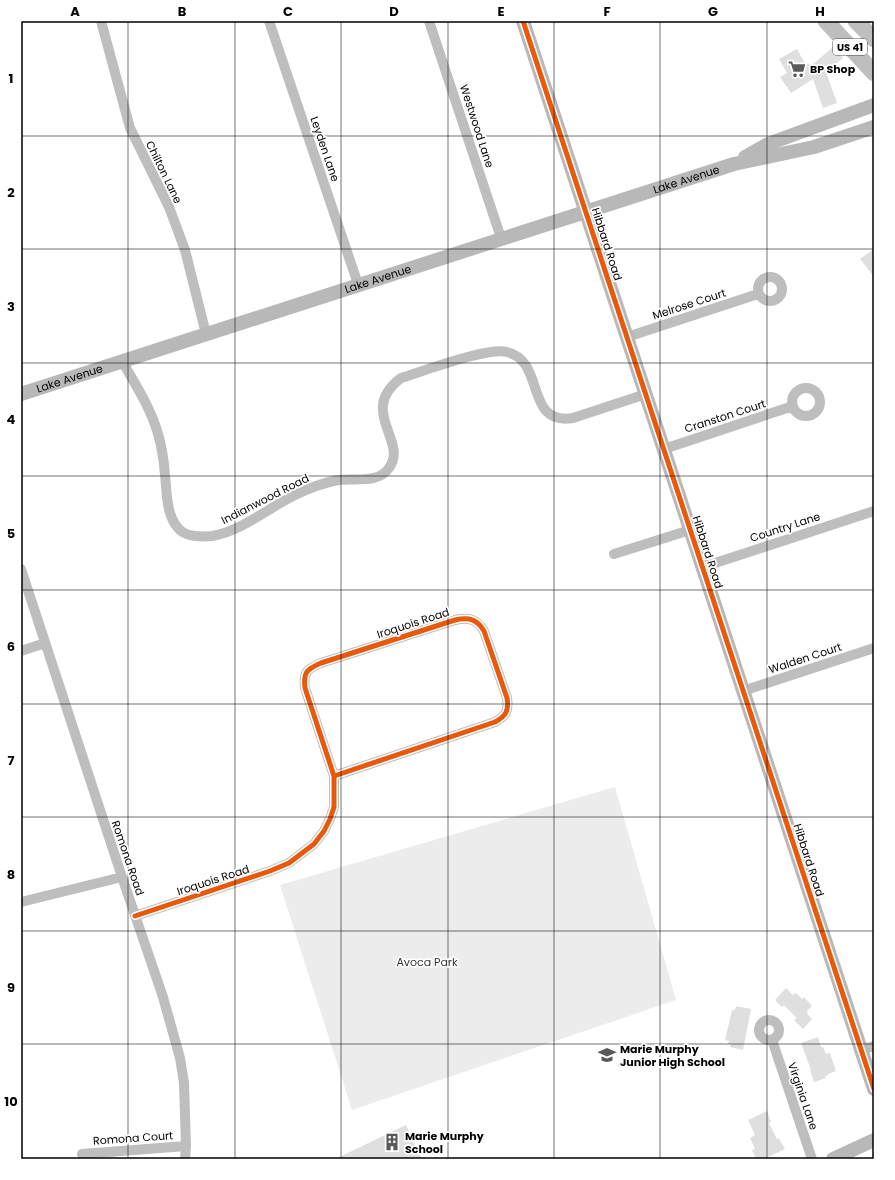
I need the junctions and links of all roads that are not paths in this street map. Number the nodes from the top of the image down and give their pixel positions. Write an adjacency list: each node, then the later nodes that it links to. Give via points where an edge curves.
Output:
1 (101, 21): 16 (street, Chilton Lane, via 130,128 169,207 183,243)
2 (269, 21): 14 (street, Leyden Lane)
3 (429, 21): 13 (street, Westwood Lane)
4 (523, 21): 12 (street, Hibbard Road)
5 (826, 21): 8 (main road, US 41)
6 (856, 21): 7 (main road, US 41)
7 (874, 39)
8 (874, 73)
9 (874, 105): 11 (street, Lake Avenue, via 768,144)
10 (874, 128): 11 (street, Lake Avenue, via 814,147)
11 (734, 164): 12 (street, Lake Avenue)
12 (586, 210): 13 (street, Lake Avenue); 17 (street, Hibbard Road)
13 (501, 238): 14 (street, Lake Avenue)
14 (358, 284): 16 (street, Lake Avenue)
15 (758, 294): 17 (street, Melrose Court)
16 (206, 334): 18 (street, Lake Avenue)
17 (627, 337): 20 (street, Hibbard Road)
18 (122, 361): 19 (street, Lake Avenue); 20 (street, Indianwood Road, via 146,403 159,435 167,498 173,521 186,534 196,536 224,533 282,501 322,484 338,480 372,479 382,475 390,468 393,450 382,403 392,384 401,378 494,351 517,356 524,363 540,404 547,413 555,417 573,418)
19 (21, 394)
20 (646, 394): 22 (street, Hibbard Road)
21 (793, 406): 22 (street, Cranston Court)
22 (664, 449): 24 (street, Hibbard Road)
23 (874, 511): 26 (street, Country Lane)
24 (690, 530): 25 (street); 26 (street, Hibbard Road)
25 (614, 554)
26 (703, 567): 31 (street, Hibbard Road)
27 (21, 569): 28 (street, Romona Road)
28 (45, 643): 30 (street); 33 (street, Romona Road)
29 (874, 648): 31 (street, Walden Court)
30 (21, 651)
31 (743, 691): 37 (street, Hibbard Road)
32 (334, 776): 32 (street, Iroquois Road, via 305,688 306,672 321,663 455,620 474,619 481,625 507,698 507,713 503,718); 35 (street, Iroquois Road, via 334,807 330,819 314,844 302,854 270,871)
33 (122, 876): 34 (street); 35 (street, Romona Road)
34 (21, 902)
35 (135, 916): 40 (street, Romona Road, via 163,997 180,1058 184,1083)
36 (772, 1040): 43 (street, Virginia Lane)
37 (868, 1048): 38 (street, Hibbard Road)
38 (874, 1089)
39 (874, 1140): 44 (street)
40 (186, 1146): 41 (street, Romona Court); 42 (street, Romona Road)
41 (82, 1154)
42 (185, 1159)
43 (812, 1159)
44 (833, 1159)

